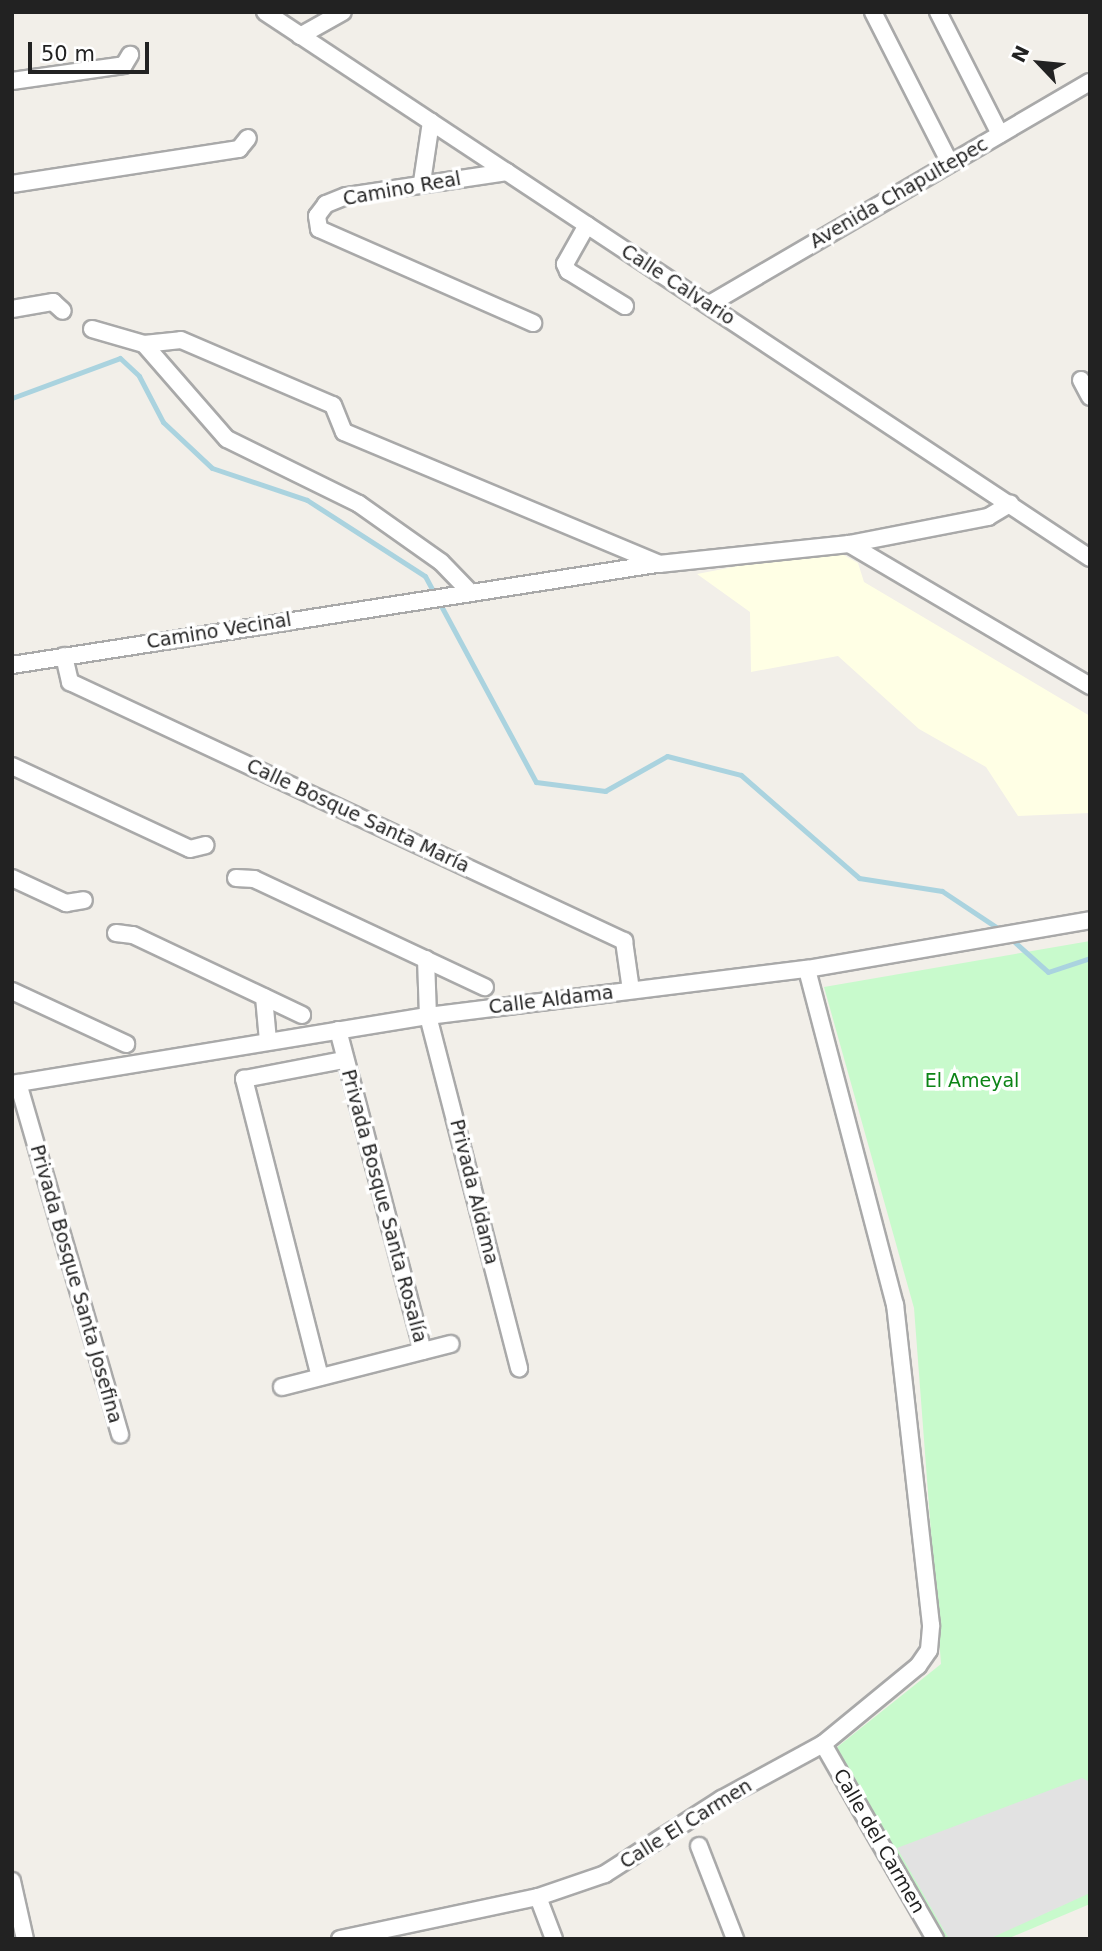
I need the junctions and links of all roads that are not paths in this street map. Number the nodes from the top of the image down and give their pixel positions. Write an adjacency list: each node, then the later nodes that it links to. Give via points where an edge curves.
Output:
1 (265, 12): 5 (street, Calle Calvario)
2 (343, 12): 5 (street)
3 (873, 12): 12 (street)
4 (938, 12): 10 (street)
5 (300, 36): 9 (street, Calle Calvario)
6 (130, 55): 7 (street, via 124,65)
7 (12, 81)
8 (1090, 82): 10 (street, Avenida Chapultepec)
9 (431, 122): 13 (street, Calle Calvario); 14 (street)
10 (1000, 134): 12 (street, Avenida Chapultepec)
11 (248, 138): 15 (street, via 239,149)
12 (950, 163): 17 (street, Avenida Chapultepec)
13 (507, 172): 14 (street, Camino Real); 16 (street, Calle Calvario)
14 (422, 181): 21 (street, Camino Real, via 326,204 317,216 319,229)
15 (12, 184)
16 (587, 225): 17 (street, Calle Calvario); 18 (street, via 565,264 568,271)
17 (708, 305): 26 (street, Calle Calvario)
18 (625, 306)
19 (12, 309): 20 (street, via 53,302)
20 (63, 312)
21 (533, 323)
22 (92, 329): 23 (street)
23 (144, 344): 29 (street, via 181,340 333,405 344,432); 30 (street, via 227,439 359,504 440,562)
24 (1081, 380): 25 (street)
25 (1090, 397)
26 (1010, 504): 27 (street, via 988,517); 28 (street, Calle Calvario)
27 (849, 544): 29 (street); 33 (street)
28 (1090, 558)
29 (659, 564): 30 (street)
30 (468, 590): 31 (street, Camino Vecinal)
31 (64, 656): 32 (street, Camino Vecinal); 44 (street, Calle Bosque Santa María, via 70,681 624,941)
32 (12, 665)
33 (1090, 686)
34 (12, 766): 35 (street, via 190,849)
35 (206, 845)
36 (12, 878): 38 (street, via 66,903)
37 (236, 878): 41 (street, via 254,879)
38 (84, 900)
39 (1090, 920): 42 (street, Calle Aldama)
40 (116, 933): 46 (street, via 133,935)
41 (426, 959): 43 (street); 48 (street, Privada Aldama)
42 (807, 970): 44 (street, Calle Aldama); 60 (street, Calle El Carmen, via 895,1305 931,1625 929,1650 918,1665)
43 (485, 987)
44 (631, 990): 48 (street, Calle Aldama)
45 (12, 991): 51 (street)
46 (264, 997): 47 (street); 50 (street)
47 (302, 1015)
48 (428, 1016): 49 (street, Calle Aldama); 56 (street, Privada Aldama)
49 (339, 1037): 50 (street, Calle Aldama); 52 (street, Privada Bosque Santa Rosalía)
50 (268, 1041): 53 (street, Calle Aldama)
51 (127, 1044)
52 (344, 1060): 55 (street, Privada Bosque Santa Rosalía); 57 (street, Privada Bosque Santa Rosalía, via 244,1079)
53 (17, 1087): 59 (street, Privada Bosque Santa Josefina)
54 (451, 1344): 55 (street, Privada Bosque Santa Rosalía)
55 (424, 1352): 57 (street, Privada Bosque Santa Rosalía)
56 (519, 1368)
57 (320, 1377): 58 (street, Privada Bosque Santa Rosalía)
58 (282, 1387)
59 (120, 1435)
60 (823, 1744): 63 (street, Calle El Carmen, via 722,1799 639,1856); 68 (street, Calle del Carmen)
61 (699, 1846): 67 (street)
62 (12, 1881): 64 (street)
63 (538, 1897): 65 (street, Calle El Carmen); 66 (street)
64 (25, 1939)
65 (341, 1939)
66 (554, 1939)
67 (735, 1939)
68 (935, 1939)

